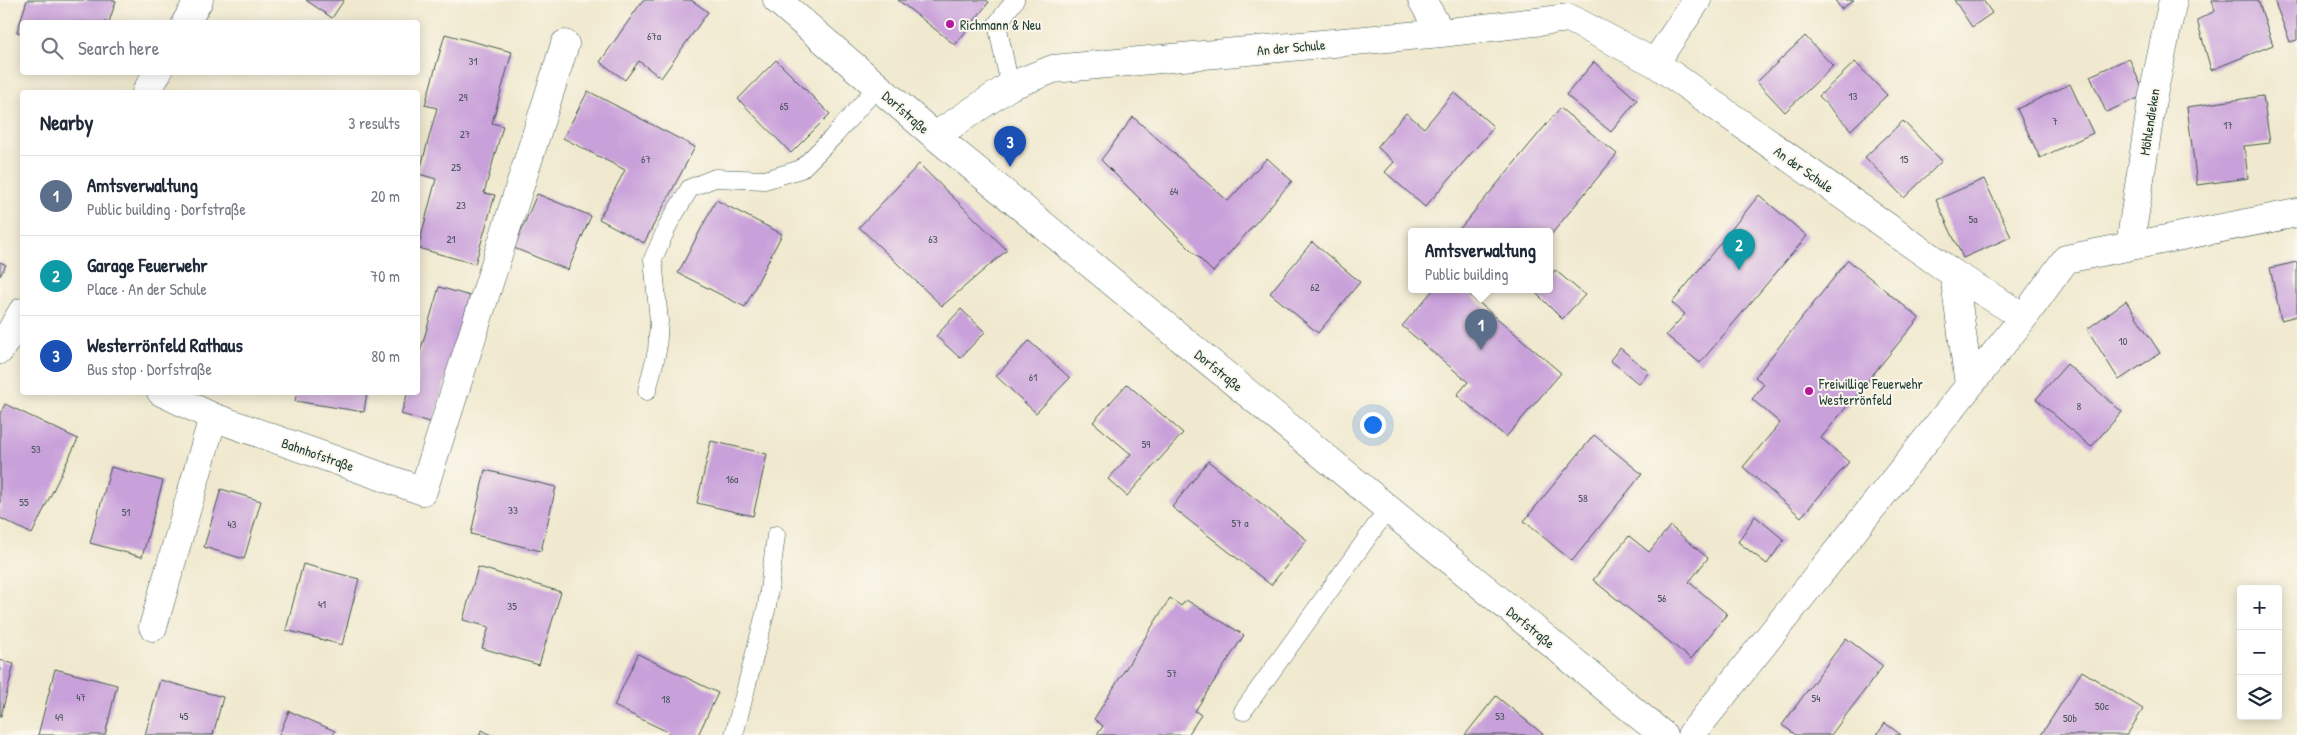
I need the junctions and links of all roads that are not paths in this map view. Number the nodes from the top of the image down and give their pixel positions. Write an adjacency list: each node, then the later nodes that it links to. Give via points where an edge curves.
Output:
1 (199, 0): 7 (street)
2 (777, 0): 13 (street, Dorfstraße)
3 (1015, 0): 12 (lane, via 997,24)
4 (1422, 0): 8 (street)
5 (1697, 0): 10 (street)
6 (2173, 0): 17 (street, Möhlendieken, via 2152,100)
7 (187, 20)
8 (1441, 33): 10 (street, An der Schule, via 1569,18); 12 (street, An der Schule, via 1053,70)
9 (565, 44): 25 (street, Bahnhofstraße, via 423,490)
10 (1655, 63): 18 (street, An der Schule)
11 (156, 75): 14 (street)
12 (1010, 86): 15 (street, An der Schule)
13 (877, 87): 15 (street, Dorfstraße); 23 (lane, via 833,138 801,168 765,180 715,178 690,188 652,259 659,321 657,351)
14 (147, 90)
15 (935, 136): 26 (street, Dorfstraße)
16 (2297, 213): 17 (street)
17 (2130, 245): 19 (street, via 2066,259)
18 (1954, 274): 19 (street, An der Schule); 22 (street)
19 (2024, 316): 22 (street)
20 (20, 320): 21 (street)
21 (0, 350)
22 (1969, 385): 32 (street)
23 (647, 391)
24 (167, 395): 25 (street, Bahnhofstraße)
25 (213, 417): 28 (street)
26 (1388, 509): 29 (lane); 31 (street, Dorfstraße)
27 (776, 535): 30 (lane, via 768,606)
28 (153, 626)
29 (1243, 711)
30 (734, 735)
31 (1663, 735)
32 (1691, 735)

